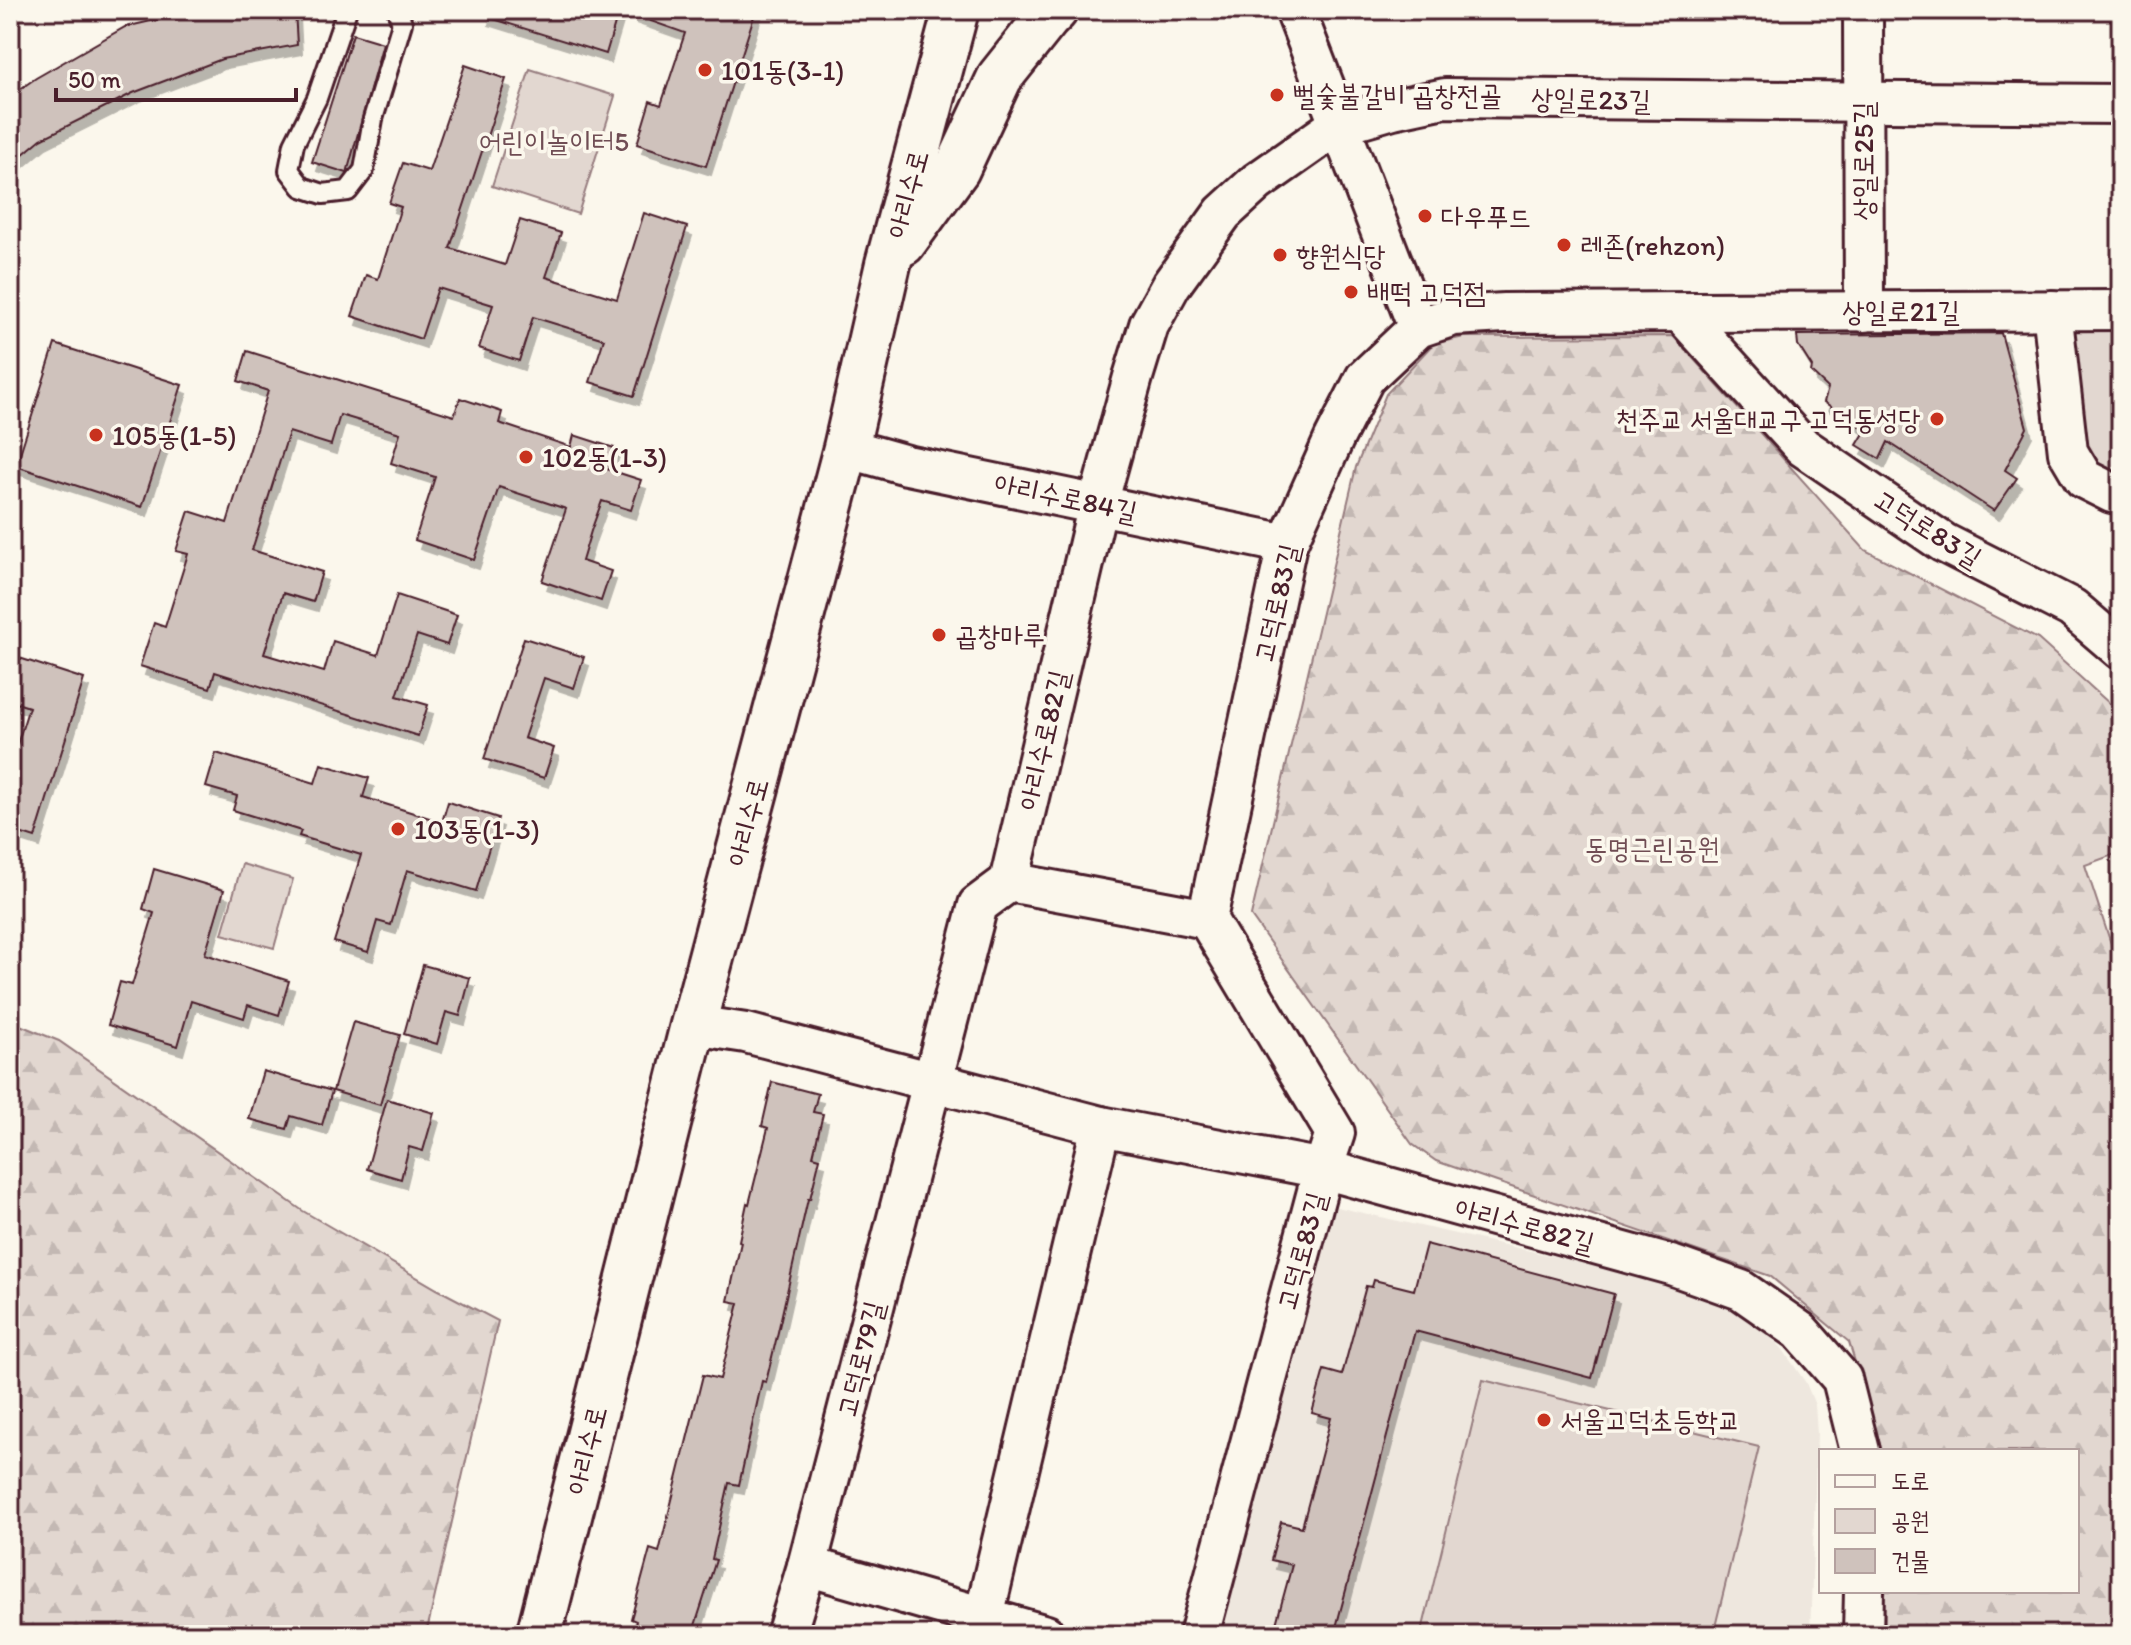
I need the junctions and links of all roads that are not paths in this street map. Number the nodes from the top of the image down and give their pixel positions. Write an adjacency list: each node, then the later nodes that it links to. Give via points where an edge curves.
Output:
1 (347, 10): 2 (lane, via 317,98 294,144 289,170 302,187 323,194 348,191 364,170 373,119 402,23)
2 (397, 10)
3 (956, 10): 10 (main road, 아리수로)
4 (1055, 10): 10 (main road, via 1000,77 957,169)
5 (1295, 10): 9 (street)
6 (1863, 10): 7 (street, 상일로25길)
7 (1863, 102): 8 (street, 상일로23길); 9 (street, 상일로23길, via 1445,98); 13 (street, 상일로25길)
8 (2121, 104)
9 (1338, 125): 15 (street); 18 (street, 상일로23길, via 1223,213 1171,285 1149,325)
10 (888, 264): 16 (main road, 아리수로)
11 (2052, 310): 12 (street, 상일로21길); 13 (street, 상일로21길); 17 (street, via 2068,452 2084,479)
12 (2121, 310)
13 (1864, 312): 14 (street, 상일로21길)
14 (1681, 313): 15 (street, 고덕로83길, via 1467,315); 20 (street, 고덕로83길, via 1803,447 1944,543 2072,608)
15 (1418, 328): 19 (street, 고덕로83길, via 1365,378)
16 (846, 448): 18 (street, 아리수로84길); 23 (main road, 아리수로)
17 (2121, 495)
18 (1098, 504): 19 (street, 아리수로84길); 21 (street, 아리수로82길)
19 (1287, 544): 22 (street, 고덕로83길)
20 (2121, 650)
21 (1009, 882): 22 (street); 24 (street, via 978,905)
22 (1207, 919): 26 (street, 고덕로83길, via 1335,1133)
23 (693, 1025): 24 (street, 아리수로82길, via 746,1033); 31 (main road, 아리수로)
24 (931, 1082): 25 (street, 아리수로82길); 28 (street, 고덕로79길)
25 (1101, 1126): 26 (street, 아리수로82길); 30 (street)
26 (1323, 1169): 27 (street, 아리수로82길, via 1671,1265 1741,1290 1800,1331 1842,1379); 34 (street, 고덕로83길)
27 (1860, 1449)
28 (807, 1566): 30 (street); 32 (street, 고덕로79길)
29 (1864, 1593): 35 (street)
30 (984, 1616): 33 (street)
31 (539, 1635)
32 (786, 1635)
33 (1046, 1635)
34 (1199, 1635)
35 (1863, 1635)

